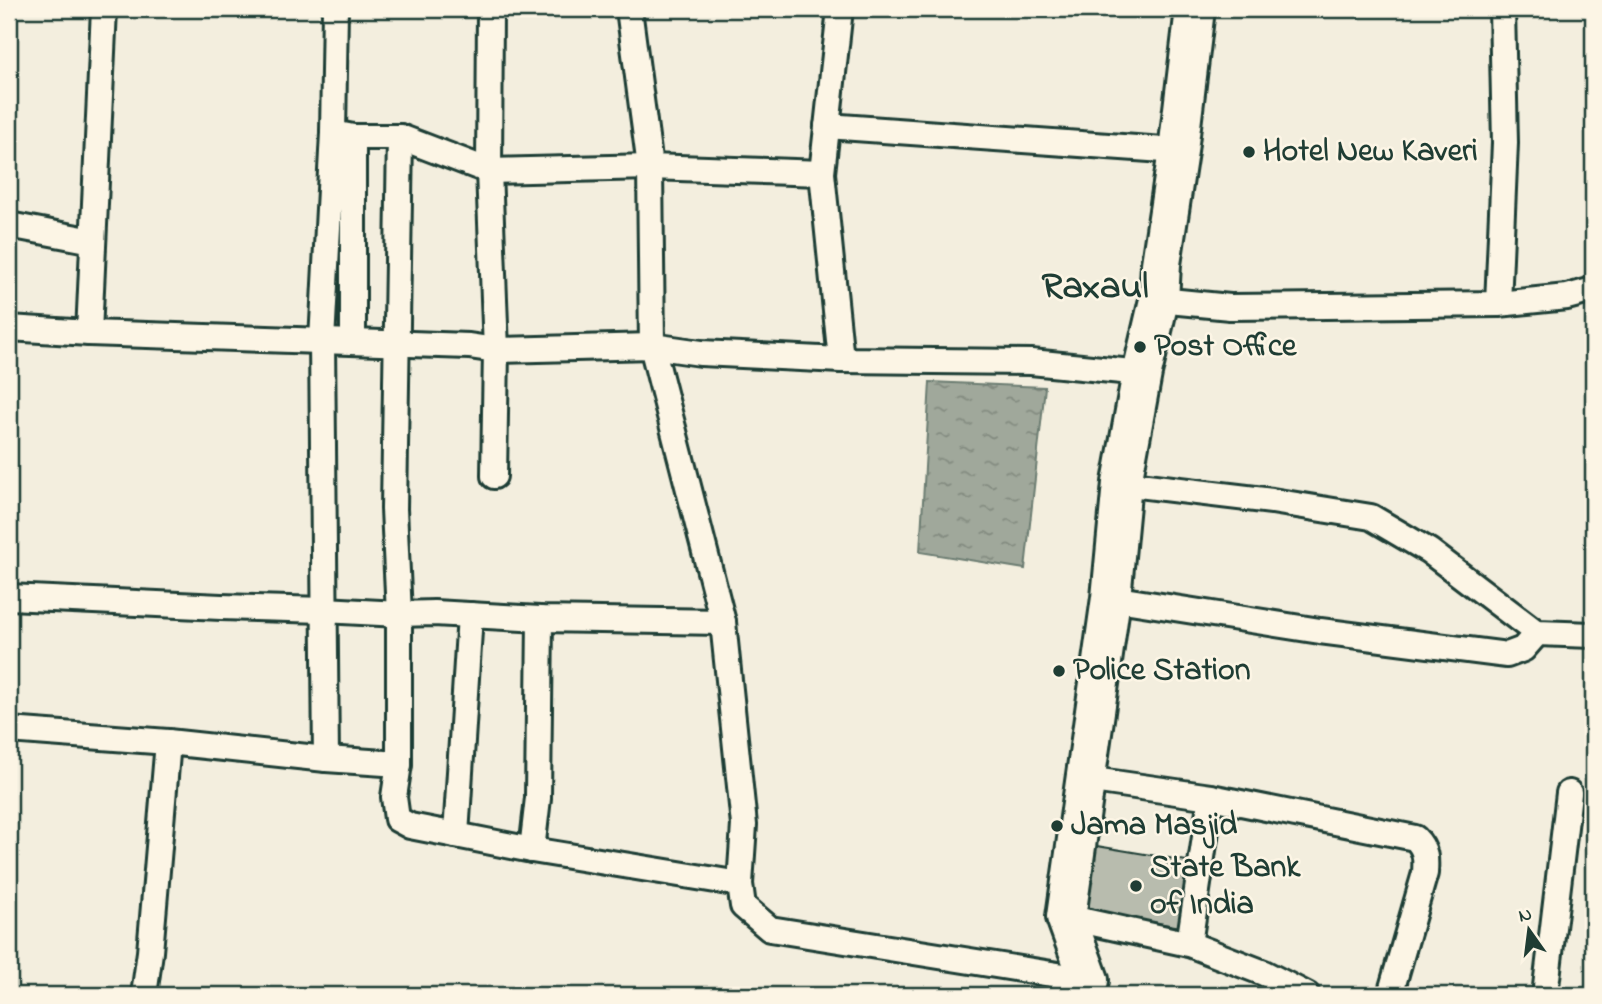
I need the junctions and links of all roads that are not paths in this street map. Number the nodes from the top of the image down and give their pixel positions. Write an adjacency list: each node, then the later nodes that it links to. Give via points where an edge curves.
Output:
1 (104, 9): 16 (street)
2 (335, 9): 9 (street)
3 (489, 9): 13 (street)
4 (629, 9): 12 (street)
5 (840, 9): 8 (street)
6 (1195, 9): 11 (main road)
7 (1502, 9): 19 (street, via 1505,142)
8 (827, 125): 11 (street); 14 (street)
9 (343, 135): 10 (street); 22 (street); 23 (street)
10 (400, 137): 13 (street); 24 (street)
11 (1178, 151): 18 (main road)
12 (650, 167): 13 (street); 14 (street); 25 (street)
13 (489, 171): 26 (street)
14 (822, 173): 27 (street)
15 (9, 225): 16 (street)
16 (93, 241): 21 (street)
17 (1593, 290): 19 (street)
18 (1159, 300): 19 (street, via 1230,307); 28 (main road)
19 (1498, 304)
20 (9, 328): 21 (street)
21 (89, 333): 22 (street)
22 (322, 341): 23 (street); 33 (street)
23 (353, 342): 24 (street)
24 (396, 344): 26 (street); 34 (street, via 394,509)
25 (652, 346): 26 (street); 27 (street); 37 (street)
26 (496, 350): 29 (street)
27 (841, 360): 28 (street, via 1031,362)
28 (1142, 373): 30 (main road)
29 (494, 477)
30 (1122, 483): 32 (main road); 38 (street, via 1371,517 1429,551)
31 (9, 597): 33 (street)
32 (1111, 598): 38 (street, via 1507,655 1522,649); 44 (main road)
33 (324, 610): 34 (street); 42 (street)
34 (399, 614): 35 (street); 43 (street)
35 (470, 615): 36 (street); 47 (street)
36 (540, 619): 37 (street); 48 (street, via 538,798)
37 (723, 622): 49 (street, via 744,825)
38 (1536, 633): 39 (street)
39 (1593, 635)
40 (9, 730): 41 (street)
41 (168, 742): 42 (street); 53 (street)
42 (326, 759): 43 (street)
43 (399, 764): 47 (street, via 394,797 397,819)
44 (1086, 779): 46 (street); 50 (main road)
45 (1569, 793): 56 (street)
46 (1212, 797): 51 (street); 55 (street, via 1415,838 1422,845 1425,873)
47 (456, 835): 48 (street)
48 (532, 850): 49 (street)
49 (740, 884): 52 (street, via 743,906 770,929)
50 (1066, 917): 51 (street); 52 (main road)
51 (1189, 944): 54 (street)
52 (1087, 988)
53 (144, 995)
54 (1307, 995)
55 (1390, 995)
56 (1545, 995)

